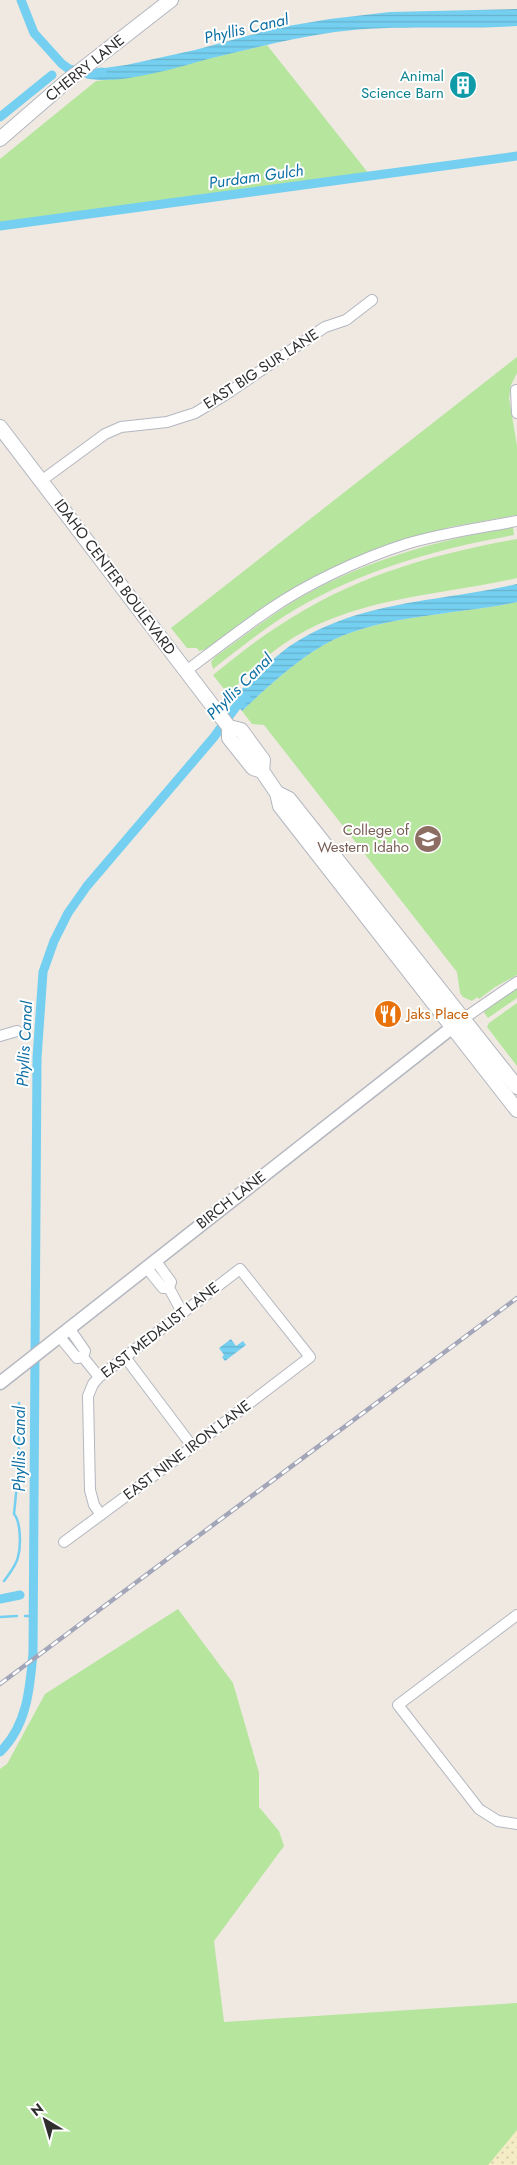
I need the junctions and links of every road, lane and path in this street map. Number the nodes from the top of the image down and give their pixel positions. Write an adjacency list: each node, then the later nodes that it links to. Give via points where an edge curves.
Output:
1 (170, 0): 2 (main road, CHERRY LANE)
2 (0, 139)
3 (372, 300): 7 (street, EAST BIG SUR LANE, via 346,320 325,327 195,413 168,422 121,426 105,434)
4 (516, 390): 5 (street)
5 (517, 413)
6 (0, 427): 7 (main road, IDAHO CENTER BOULEVARD)
7 (42, 481): 9 (main road, IDAHO CENTER BOULEVARD)
8 (517, 521): 9 (street, via 448,533 405,544 363,560 270,608)
9 (186, 671): 10 (main road, IDAHO CENTER BOULEVARD, via 229,727 229,738 253,768 262,771)
10 (278, 793): 12 (main road, IDAHO CENTER BOULEVARD, via 289,799); 13 (main road, IDAHO CENTER BOULEVARD, via 280,806)
11 (517, 982): 12 (street)
12 (463, 1019): 13 (street, BIRCH LANE); 16 (main road, IDAHO CENTER BOULEVARD)
13 (452, 1028): 17 (main road, IDAHO CENTER BOULEVARD); 18 (street, BIRCH LANE)
14 (17, 1031): 15 (street)
15 (0, 1036)
16 (517, 1087)
17 (517, 1110)
18 (150, 1264): 19 (street, via 171,1282 169,1288); 20 (street, BIRCH LANE)
19 (182, 1312): 21 (street, EAST MEDALIST LANE); 22 (street, EAST MEDALIST LANE, via 240,1269)
20 (59, 1336): 23 (street, via 85,1352 83,1357); 24 (street, BIRCH LANE)
21 (125, 1357): 23 (street, EAST MEDALIST LANE); 25 (street)
22 (310, 1357): 25 (street, EAST NINE IRON LANE)
23 (99, 1377): 26 (street, EAST MEDALIST LANE, via 88,1396 88,1414 90,1490 94,1506)
24 (0, 1383)
25 (192, 1446): 26 (street, EAST NINE IRON LANE)
26 (101, 1515): 27 (street, EAST NINE IRON LANE)
27 (64, 1542)
28 (517, 1615): 29 (street, via 398,1705 478,1809 498,1821)
29 (517, 1824)

